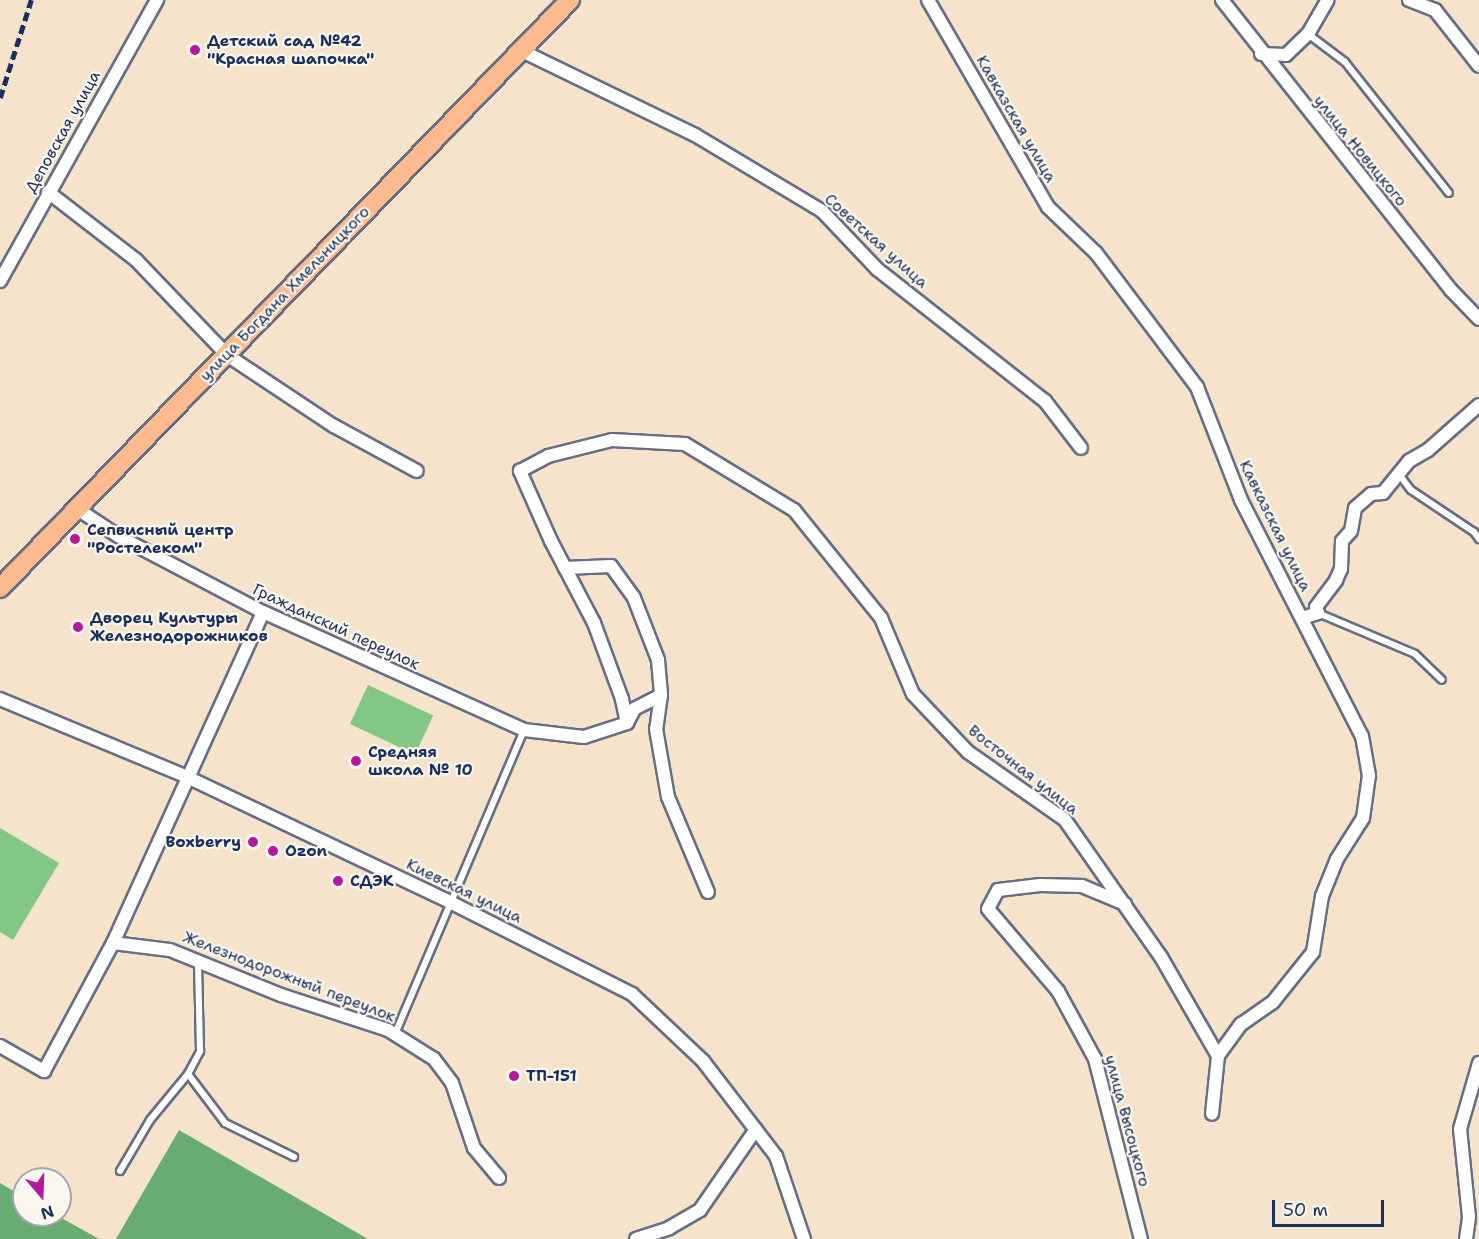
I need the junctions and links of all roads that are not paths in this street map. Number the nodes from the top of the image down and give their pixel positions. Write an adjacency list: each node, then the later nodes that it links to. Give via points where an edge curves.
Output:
1 (157, 0): 11 (street, Деповская улица)
2 (570, 0): 8 (main road, улица Богдана Хмельницкого)
3 (928, 0): 26 (street, Кавказская улица, via 1048,207 1096,253 1197,387 1241,500)
4 (1221, 0): 9 (street, улица Новицкого)
5 (1328, 0): 7 (street)
6 (1409, 0): 10 (street, via 1435,10)
7 (1308, 34): 9 (street, via 1286,55); 12 (lane, via 1346,62)
8 (522, 51): 15 (main road, улица Богдана Хмельницкого); 17 (street, Советская улица, via 695,135 822,212 877,269 1045,401)
9 (1261, 54): 14 (street, улица Новицкого, via 1451,290)
10 (1479, 66)
11 (48, 192): 13 (street, Деповская улица); 15 (street, via 136,260)
12 (1449, 193)
13 (0, 282)
14 (1479, 319)
15 (227, 355): 18 (street, via 334,426); 20 (main road, улица Богдана Хмельницкого)
16 (1479, 405): 19 (street)
17 (1081, 448)
18 (417, 471)
19 (1398, 473): 21 (lane, via 1411,490); 25 (street, via 1383,493 1371,494 1355,508 1351,531 1342,541 1341,569 1316,607)
20 (79, 510): 23 (main road, улица Богдана Хмельницкого); 24 (street, Гражданский переулок, via 118,536)
21 (1479, 539)
22 (565, 568): 28 (street, via 611,566 634,598 658,660); 30 (street, via 594,623); 35 (street, Восточная улица, via 520,471 548,456 612,440 686,444 794,510 881,618 913,694 968,752 1065,820)
23 (0, 588)
24 (262, 612): 31 (street, Гражданский переулок); 32 (street)
25 (1318, 613): 26 (street); 27 (lane, via 1415,654)
26 (1302, 618): 40 (street, Кавказская улица, via 1362,736 1369,776 1362,818 1336,859 1322,896 1313,952 1274,1002 1241,1024)
27 (1442, 680)
28 (660, 695): 30 (street, Гражданский переулок, via 634,709); 33 (street, via 656,729 668,797)
29 (0, 699): 32 (street, Киевская улица)
30 (627, 723): 31 (street, Гражданский переулок, via 584,736)
31 (524, 730): 34 (lane)
32 (187, 777): 34 (street, Киевская улица); 36 (street)
33 (708, 892)
34 (452, 903): 38 (lane); 44 (street, Киевская улица, via 632,994 703,1061)
35 (1126, 904): 40 (street, Восточная улица); 50 (street, улица Высоцкого, via 1082,886 1040,885 998,890 988,909 1058,991 1095,1059)
36 (112, 943): 37 (street, Железнодорожный переулок, via 170,950); 39 (street, via 44,1071)
37 (198, 962): 38 (street, Железнодорожный переулок); 42 (lane, via 200,1051)
38 (394, 1034): 47 (street, Железнодорожный переулок, via 434,1059 452,1083 474,1148)
39 (0, 1046)
40 (1218, 1056): 43 (street)
41 (1479, 1064): 51 (street, via 1460,1129 1469,1216)
42 (188, 1074): 45 (lane, via 225,1123); 46 (lane, via 150,1120)
43 (1212, 1114)
44 (756, 1129): 48 (street, via 700,1210 669,1228); 49 (street, Киевская улица, via 776,1156)
45 (294, 1157)
46 (120, 1171)
47 (499, 1178)
48 (636, 1239)
49 (804, 1239)
50 (1141, 1239)
51 (1467, 1239)

